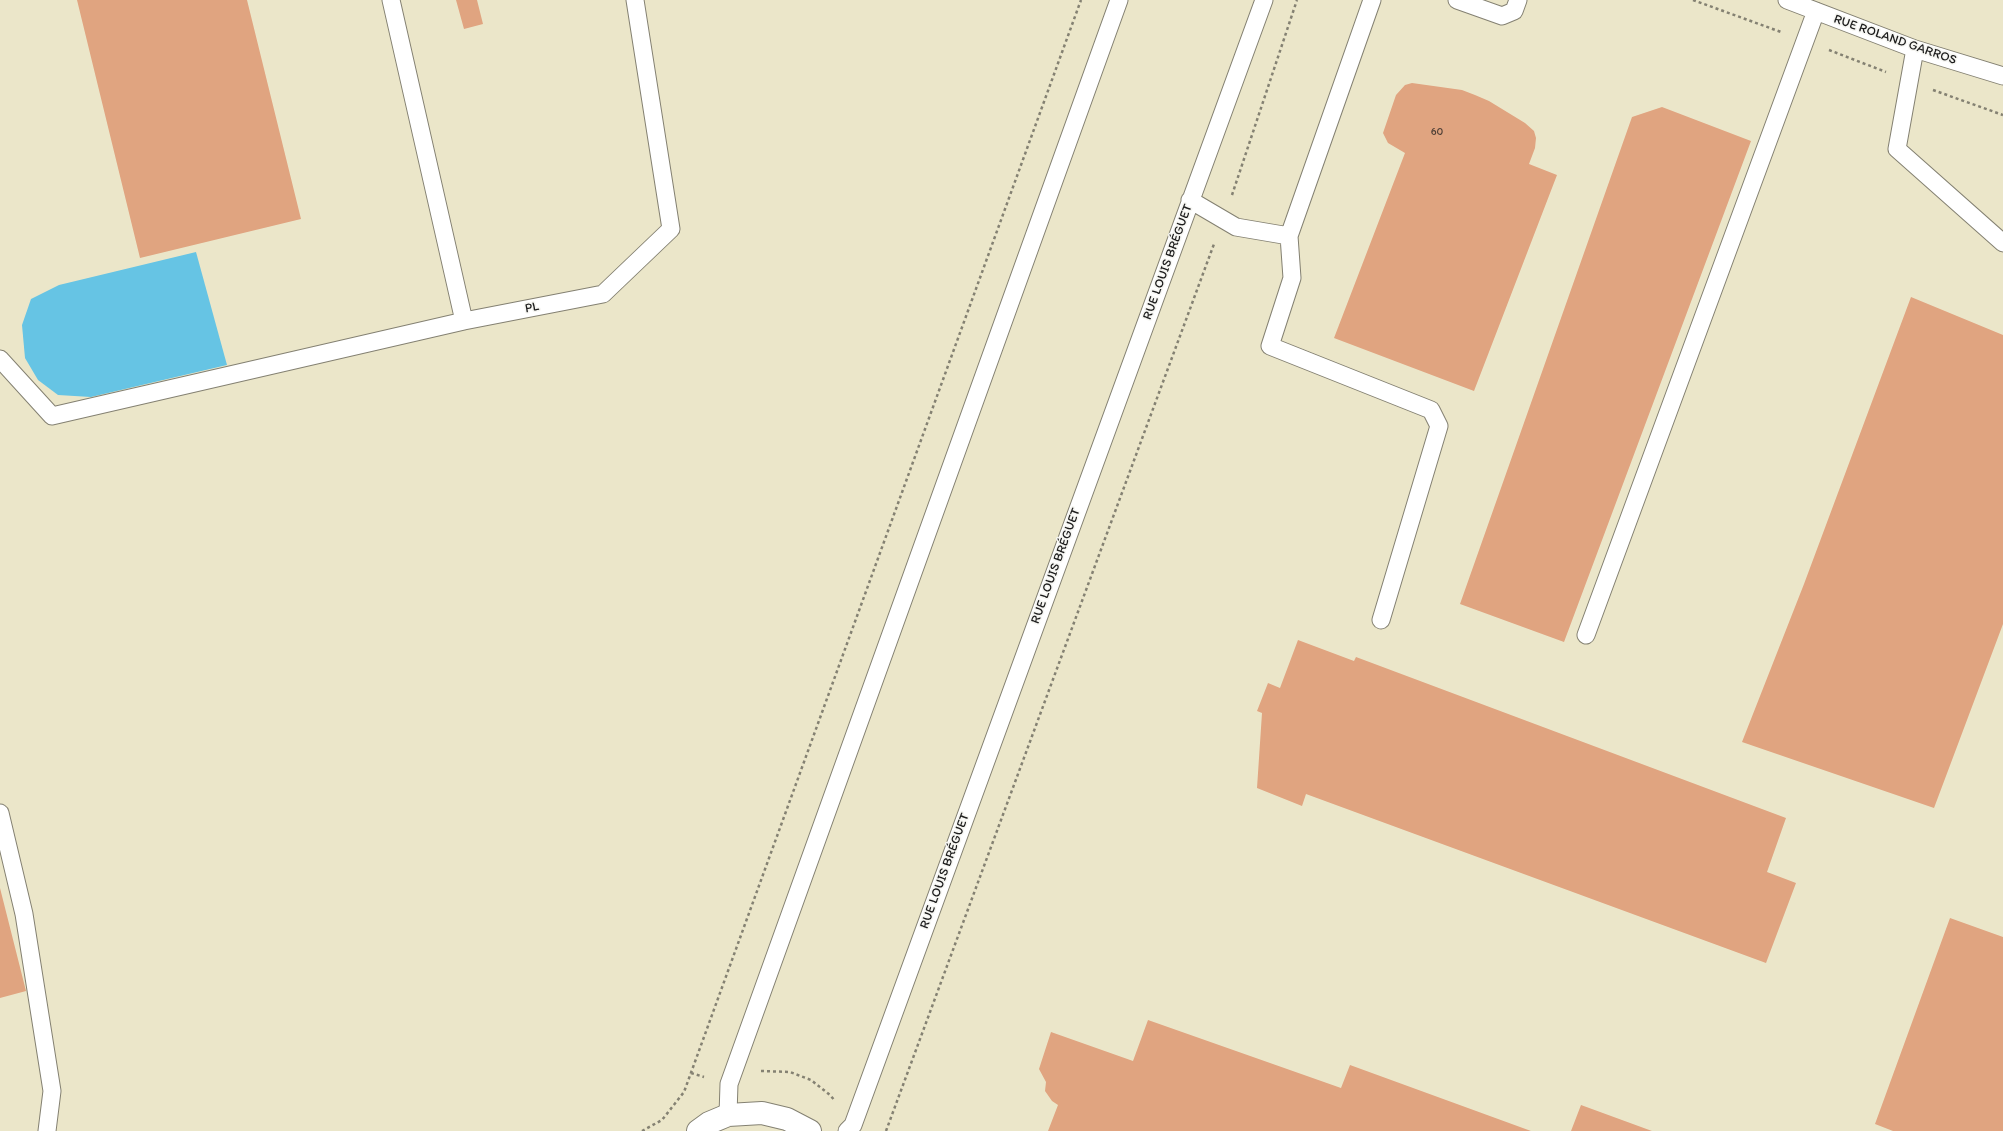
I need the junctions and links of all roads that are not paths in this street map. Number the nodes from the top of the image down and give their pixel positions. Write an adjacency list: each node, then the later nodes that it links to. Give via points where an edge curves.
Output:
1 (392, 0): 15 (lane)
2 (635, 0): 15 (lane, PL, via 671,229 603,294)
3 (1118, 0): 20 (lane, via 728,1084)
4 (1264, 0): 12 (lane, RUE LOUIS BRÉGUET)
5 (1372, 0): 13 (lane)
6 (1457, 0): 7 (lane, via 1502,16 1514,11)
7 (1518, 0)
8 (1788, 0): 9 (lane, RUE ROLAND GARROS)
9 (1816, 11): 10 (lane, RUE ROLAND GARROS); 18 (lane)
10 (1914, 49): 11 (lane, RUE ROLAND GARROS); 14 (lane, via 1897,150)
11 (2003, 76)
12 (1190, 200): 13 (lane, via 1236,227); 24 (lane, RUE LOUIS BRÉGUET, via 853,1125)
13 (1289, 236): 17 (lane, via 1292,278 1270,346 1431,410 1439,426)
14 (2003, 243)
15 (464, 321): 16 (lane, via 52,416)
16 (0, 359)
17 (1381, 620)
18 (1586, 635)
19 (0, 813): 21 (lane, via 24,914 52,1091)
20 (728, 1115): 22 (street); 23 (street, via 762,1113 787,1119)
21 (47, 1131)
22 (698, 1131)
23 (810, 1131)
24 (847, 1131)

